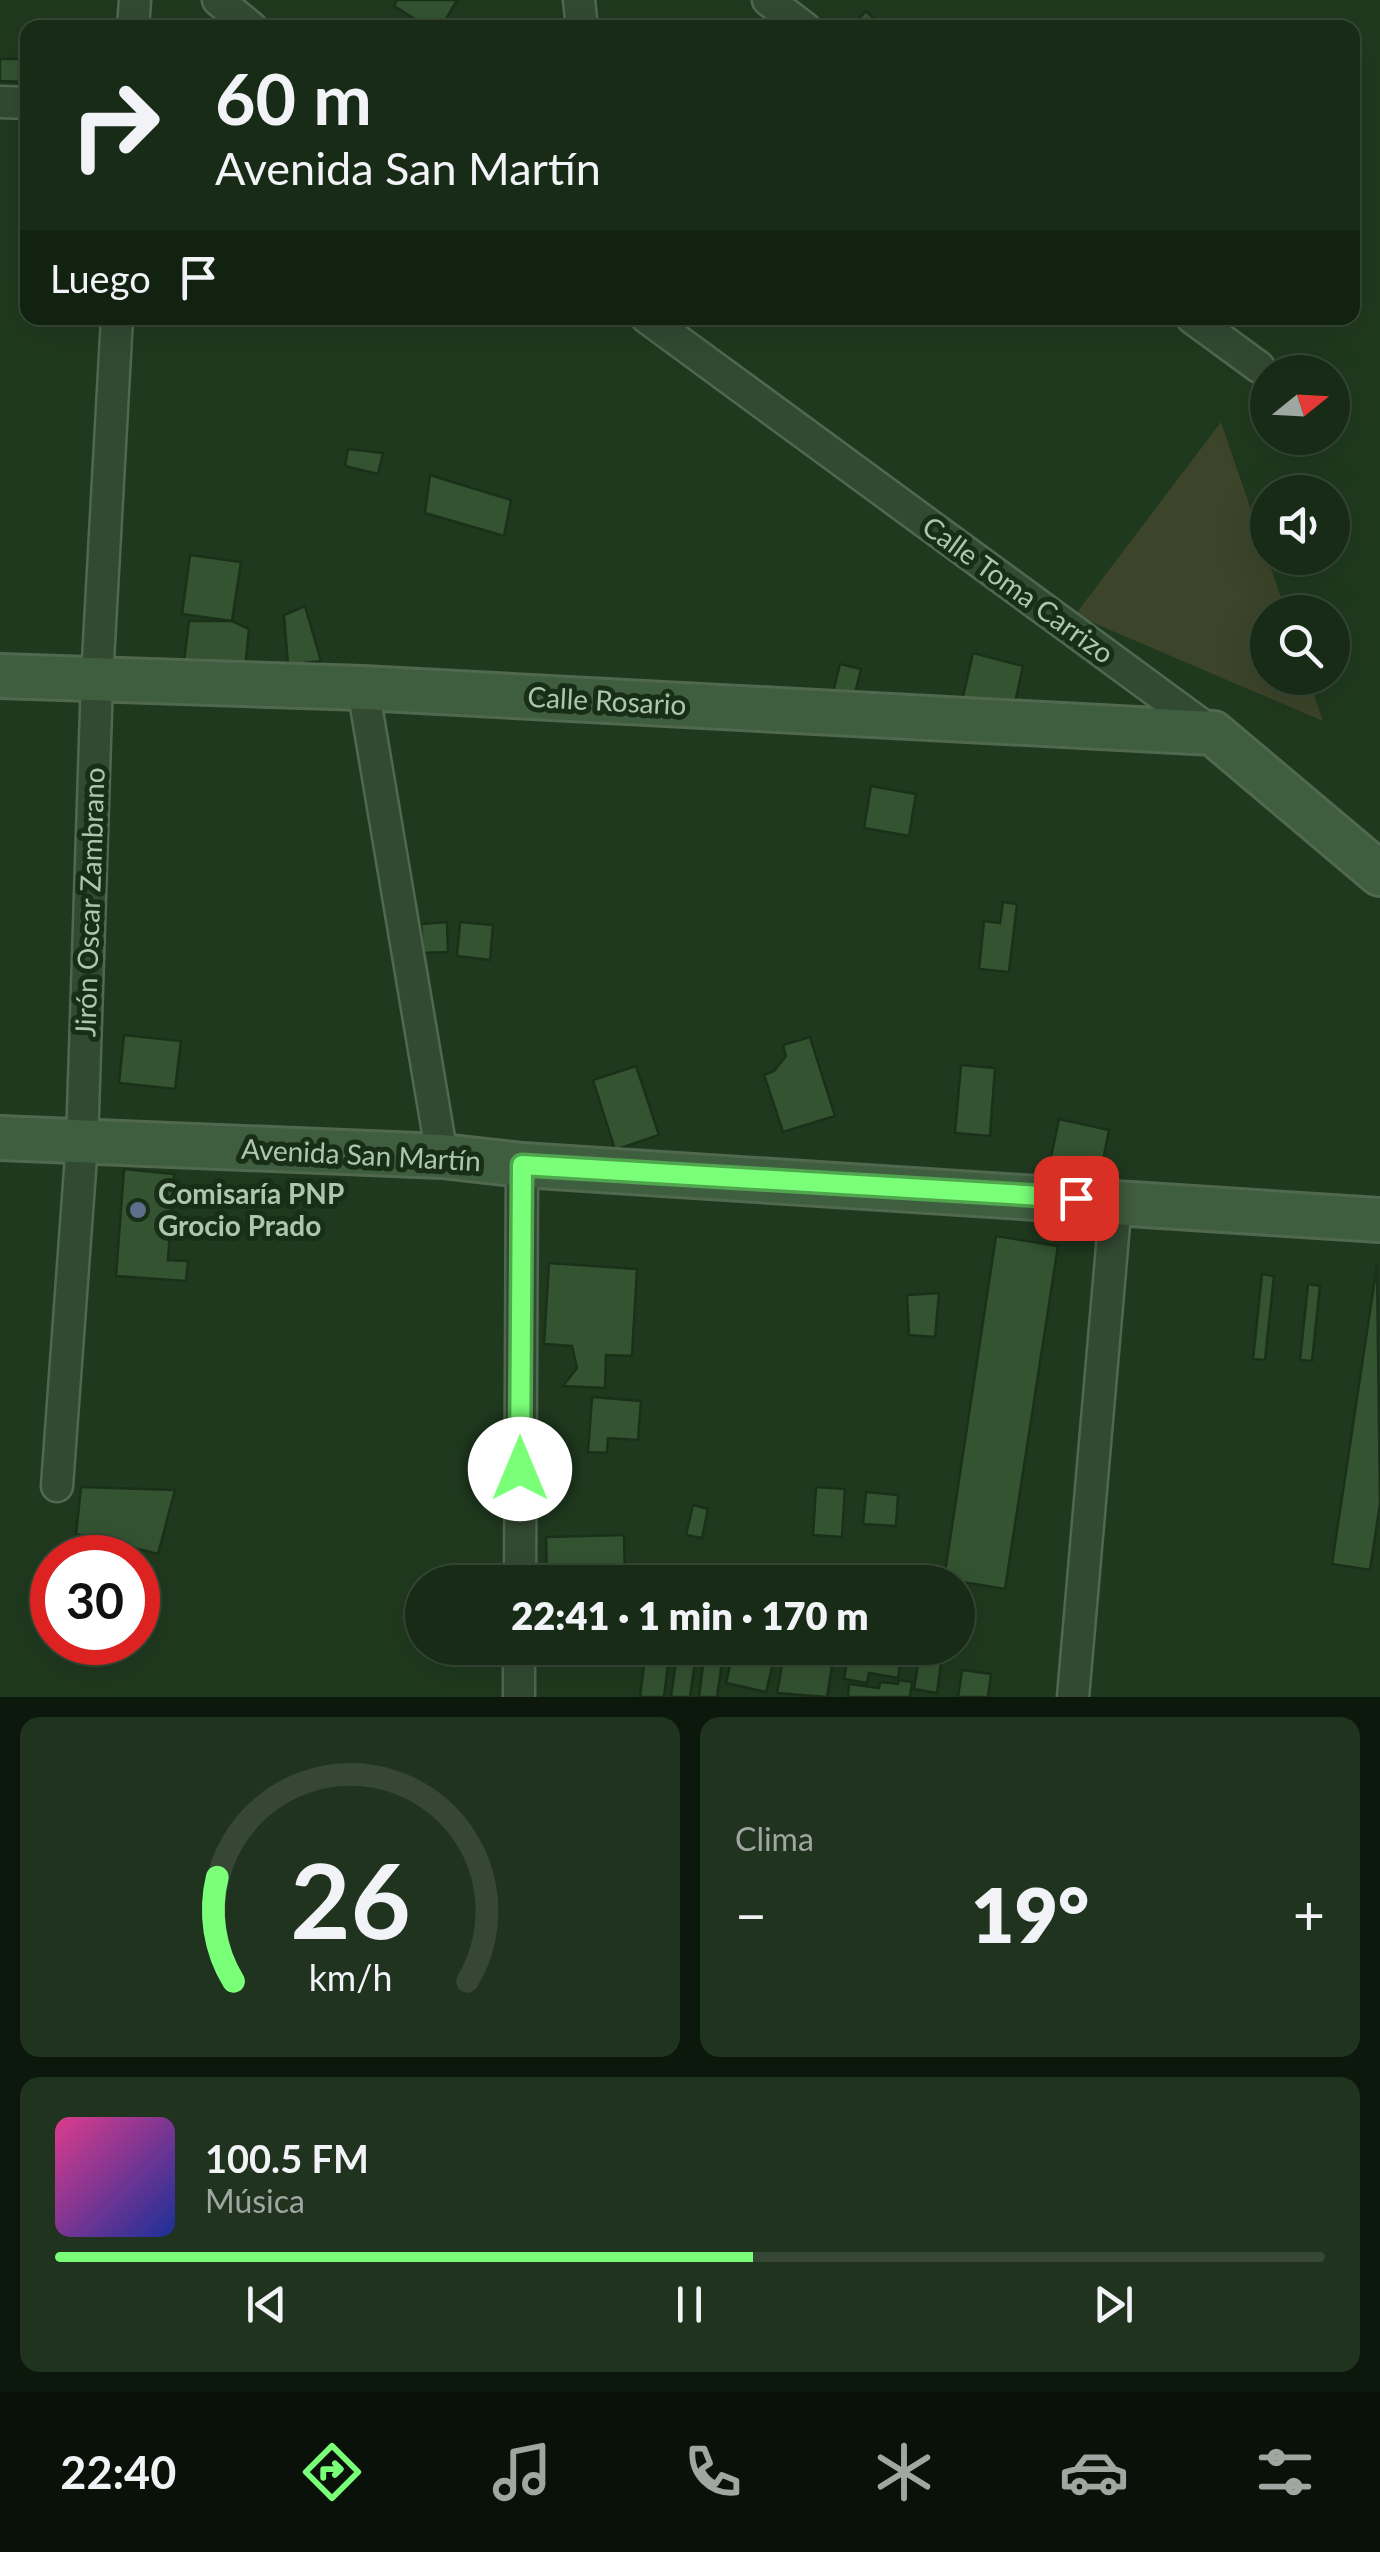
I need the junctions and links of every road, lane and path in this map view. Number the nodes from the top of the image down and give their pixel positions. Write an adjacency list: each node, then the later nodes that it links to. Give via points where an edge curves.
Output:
1 (218, 0): 3 (street)
2 (768, 0): 4 (street)
3 (242, 20)
4 (794, 20)
5 (117, 325): 10 (street, Jirón Oscar Zambrano)
6 (657, 325): 12 (street, Calle Toma Carrizo)
7 (1201, 325): 8 (street)
8 (1250, 361)
9 (0, 676): 10 (main road, Calle Rosario)
10 (98, 679): 11 (main road, Calle Rosario); 15 (street, Jirón Oscar Zambrano)
11 (363, 688): 12 (main road, Calle Rosario); 16 (street)
12 (1214, 733): 13 (main road, Calle Toma Carrizo)
13 (1380, 874)
14 (0, 1138): 15 (main road, Avenida San Martín)
15 (82, 1143): 16 (main road, Avenida San Martín); 20 (street, Jirón Oscar Zambrano)
16 (442, 1156): 17 (main road, Avenida San Martín)
17 (522, 1165): 18 (main road, Avenida San Martín); 21 (street)
18 (1116, 1201): 19 (main road, Avenida San Martín); 24 (street)
19 (1380, 1220)
20 (57, 1486)
21 (520, 1565)
22 (519, 1665): 23 (street)
23 (519, 1697)
24 (1073, 1697)

